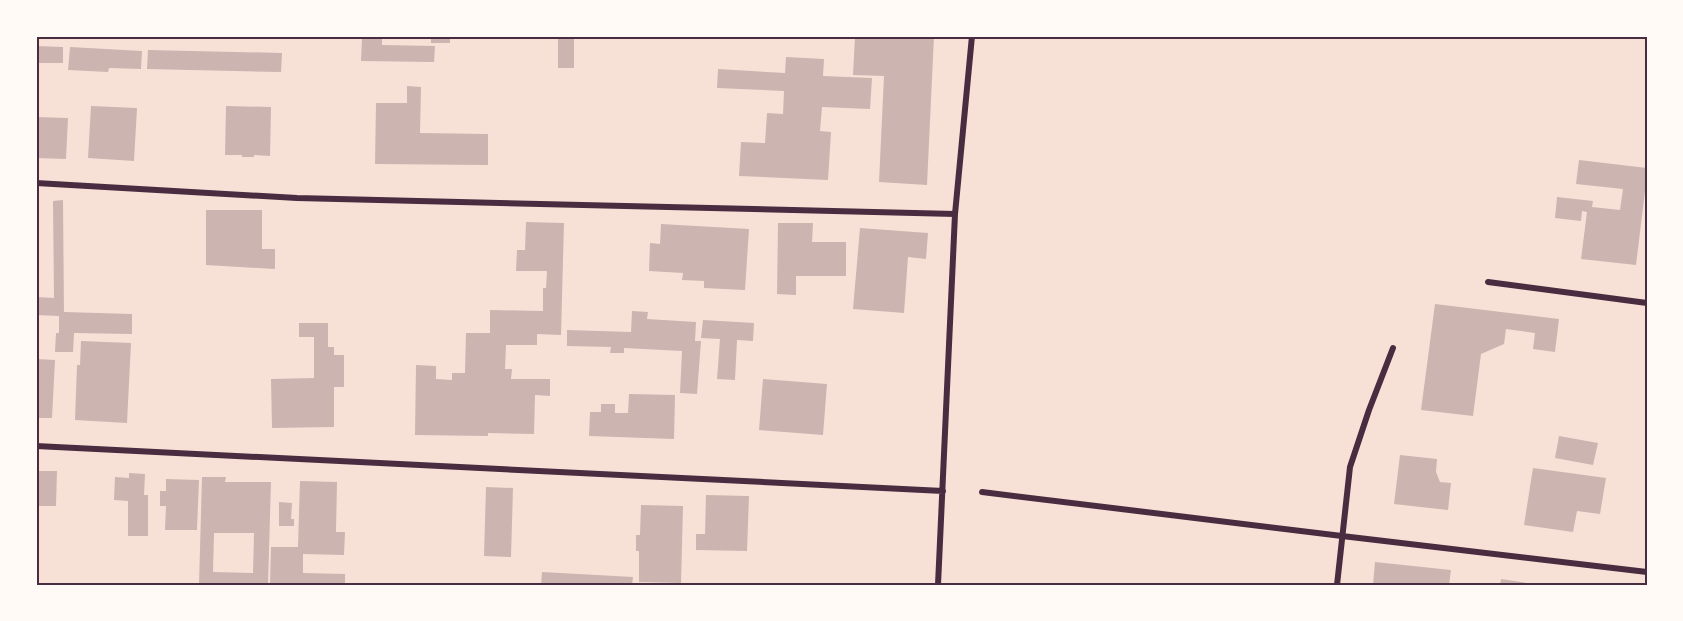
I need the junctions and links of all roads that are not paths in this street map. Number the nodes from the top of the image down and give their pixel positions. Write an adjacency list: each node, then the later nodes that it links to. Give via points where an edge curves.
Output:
1 (972, 36): 3 (street)
2 (36, 183): 3 (street, via 297,198)
3 (954, 214): 8 (street)
4 (1488, 282): 5 (street)
5 (1647, 303)
6 (1393, 348): 10 (street, via 1350,466)
7 (36, 446): 8 (street)
8 (943, 491): 12 (street)
9 (982, 492): 10 (street)
10 (1342, 536): 11 (street); 13 (street)
11 (1647, 572)
12 (938, 585)
13 (1337, 585)

